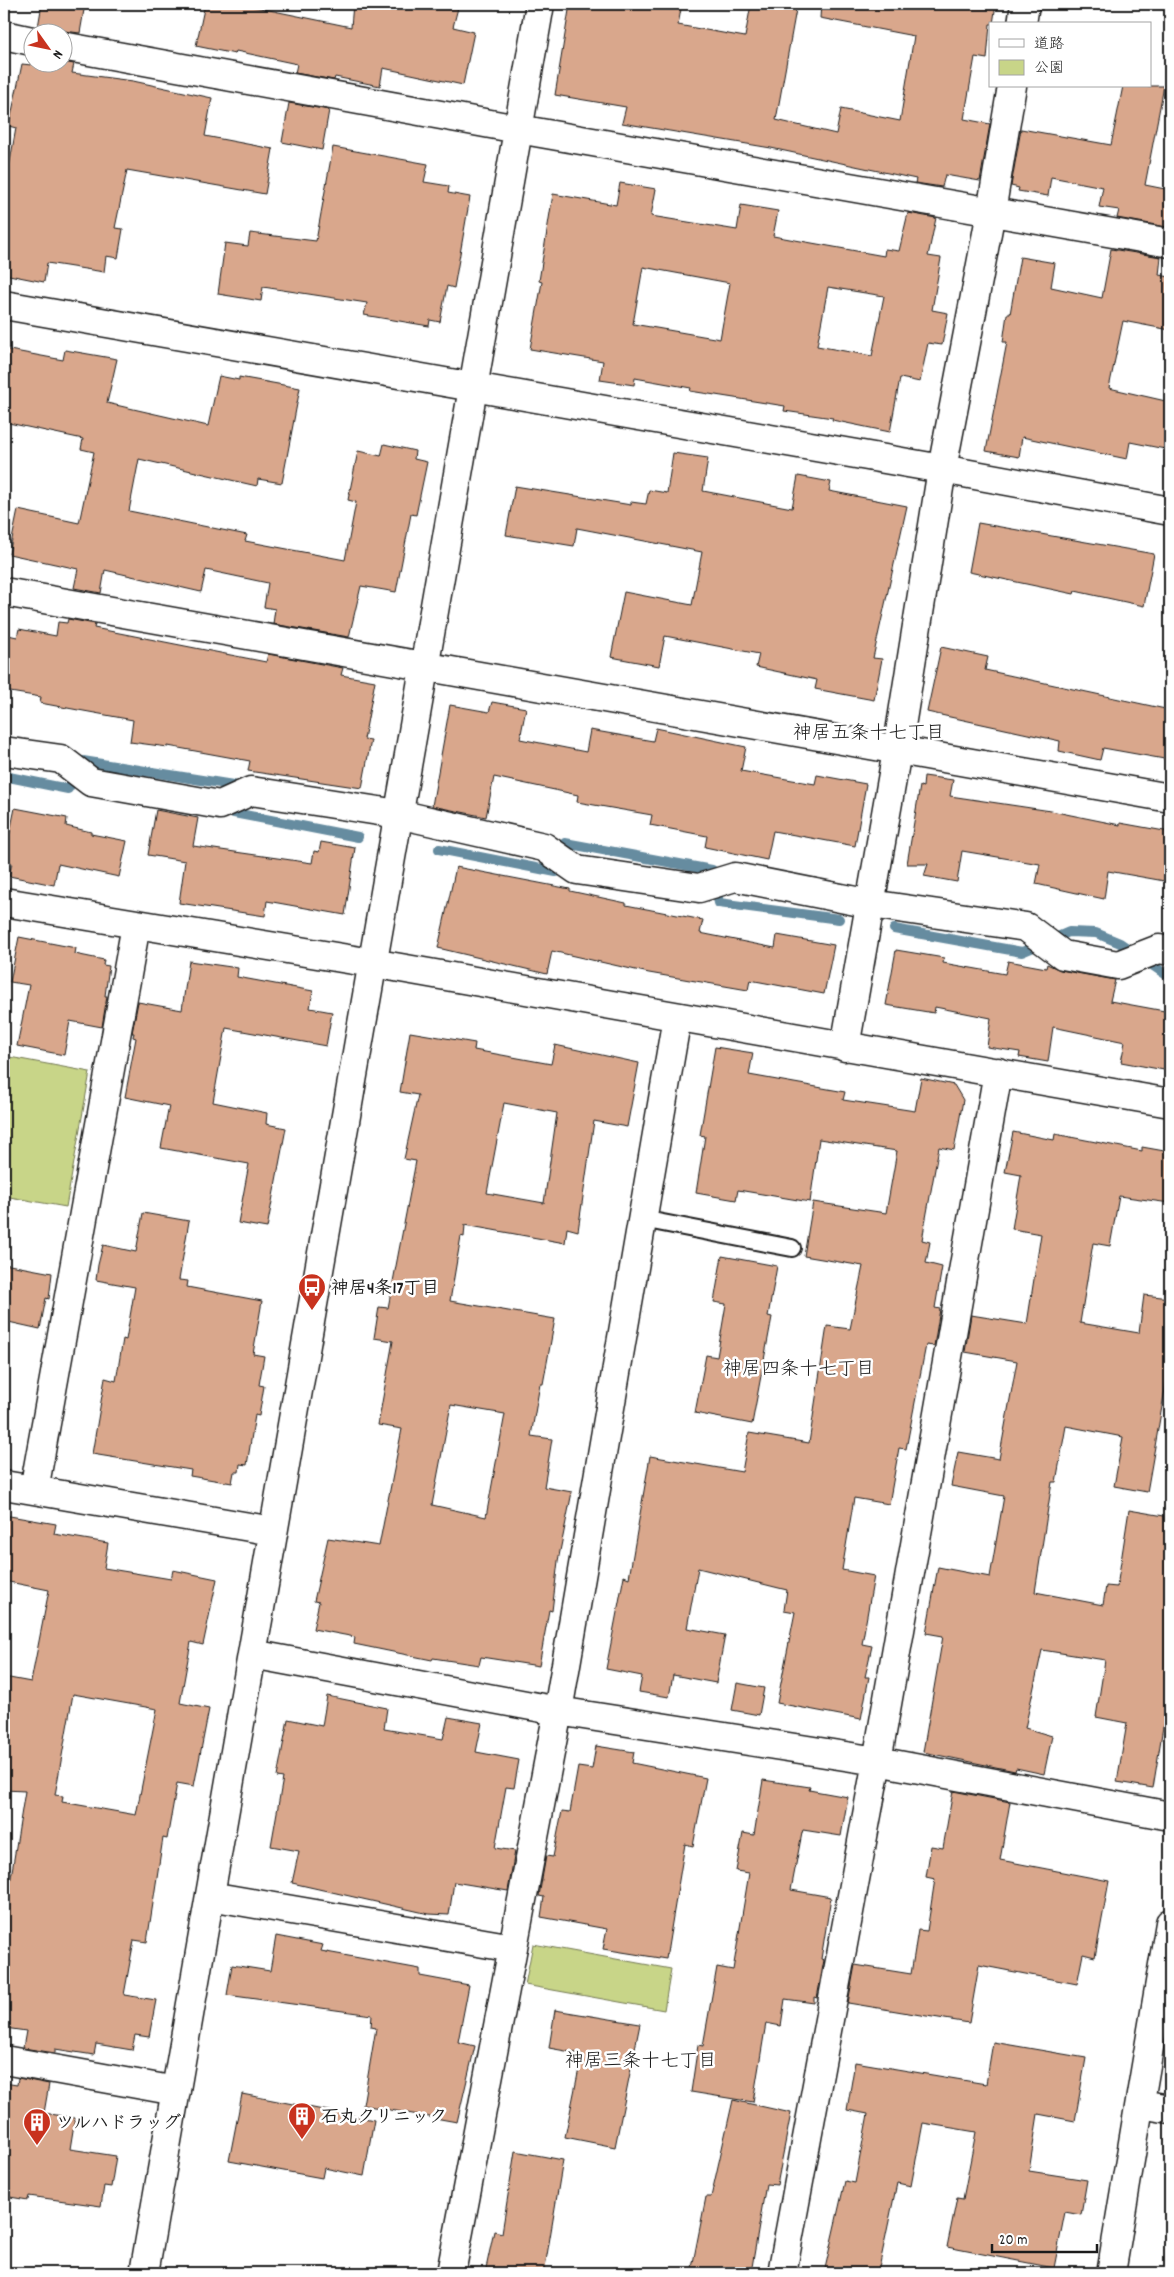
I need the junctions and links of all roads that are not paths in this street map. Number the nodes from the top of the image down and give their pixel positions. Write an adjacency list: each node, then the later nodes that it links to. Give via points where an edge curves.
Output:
1 (540, 4): 8 (street)
2 (1025, 4): 3 (street)
3 (1022, 22)
4 (4, 35): 5 (street)
5 (22, 39)
6 (72, 48): 8 (street)
7 (1012, 88): 9 (street)
8 (518, 129): 9 (street); 12 (street)
9 (991, 212): 10 (street); 13 (street)
10 (1170, 243)
11 (4, 305): 12 (street)
12 (473, 388): 13 (street); 16 (street)
13 (942, 469): 14 (street); 18 (street)
14 (1170, 510)
15 (4, 592): 16 (street)
16 (424, 665): 18 (street); 20 (street)
17 (4, 751): 20 (street, via 61,759 91,782 220,805 252,791)
18 (897, 751): 19 (street); 22 (street)
19 (1170, 798)
20 (398, 814): 22 (street, via 544,847 577,870 698,888 735,877); 25 (street)
21 (4, 902): 23 (street)
22 (871, 904): 24 (street, via 1026,927 1063,955 1118,965 1158,948); 27 (street)
23 (136, 925): 25 (street); 33 (street)
24 (1170, 951)
25 (372, 963): 26 (street); 34 (street)
26 (677, 1017): 27 (street); 30 (street)
27 (845, 1046): 28 (street)
28 (998, 1072): 29 (street); 37 (street)
29 (1170, 1103)
30 (642, 1219): 31 (lane); 36 (street)
31 (792, 1248)
32 (4, 1485): 33 (street)
33 (34, 1490): 34 (street)
34 (274, 1531): 35 (street)
35 (252, 1654): 36 (street); 39 (street)
36 (558, 1711): 37 (street); 41 (street)
37 (877, 1762): 38 (street); 49 (street)
38 (1170, 1816)
39 (210, 1896): 41 (street); 44 (street)
40 (1170, 1923): 42 (street)
41 (513, 1948): 48 (street)
42 (1166, 1968): 45 (street)
43 (4, 2060): 44 (street)
44 (176, 2091): 47 (street)
45 (1140, 2104): 46 (street); 50 (street)
46 (1170, 2109)
47 (144, 2273)
48 (451, 2273)
49 (782, 2273)
50 (1111, 2273)

